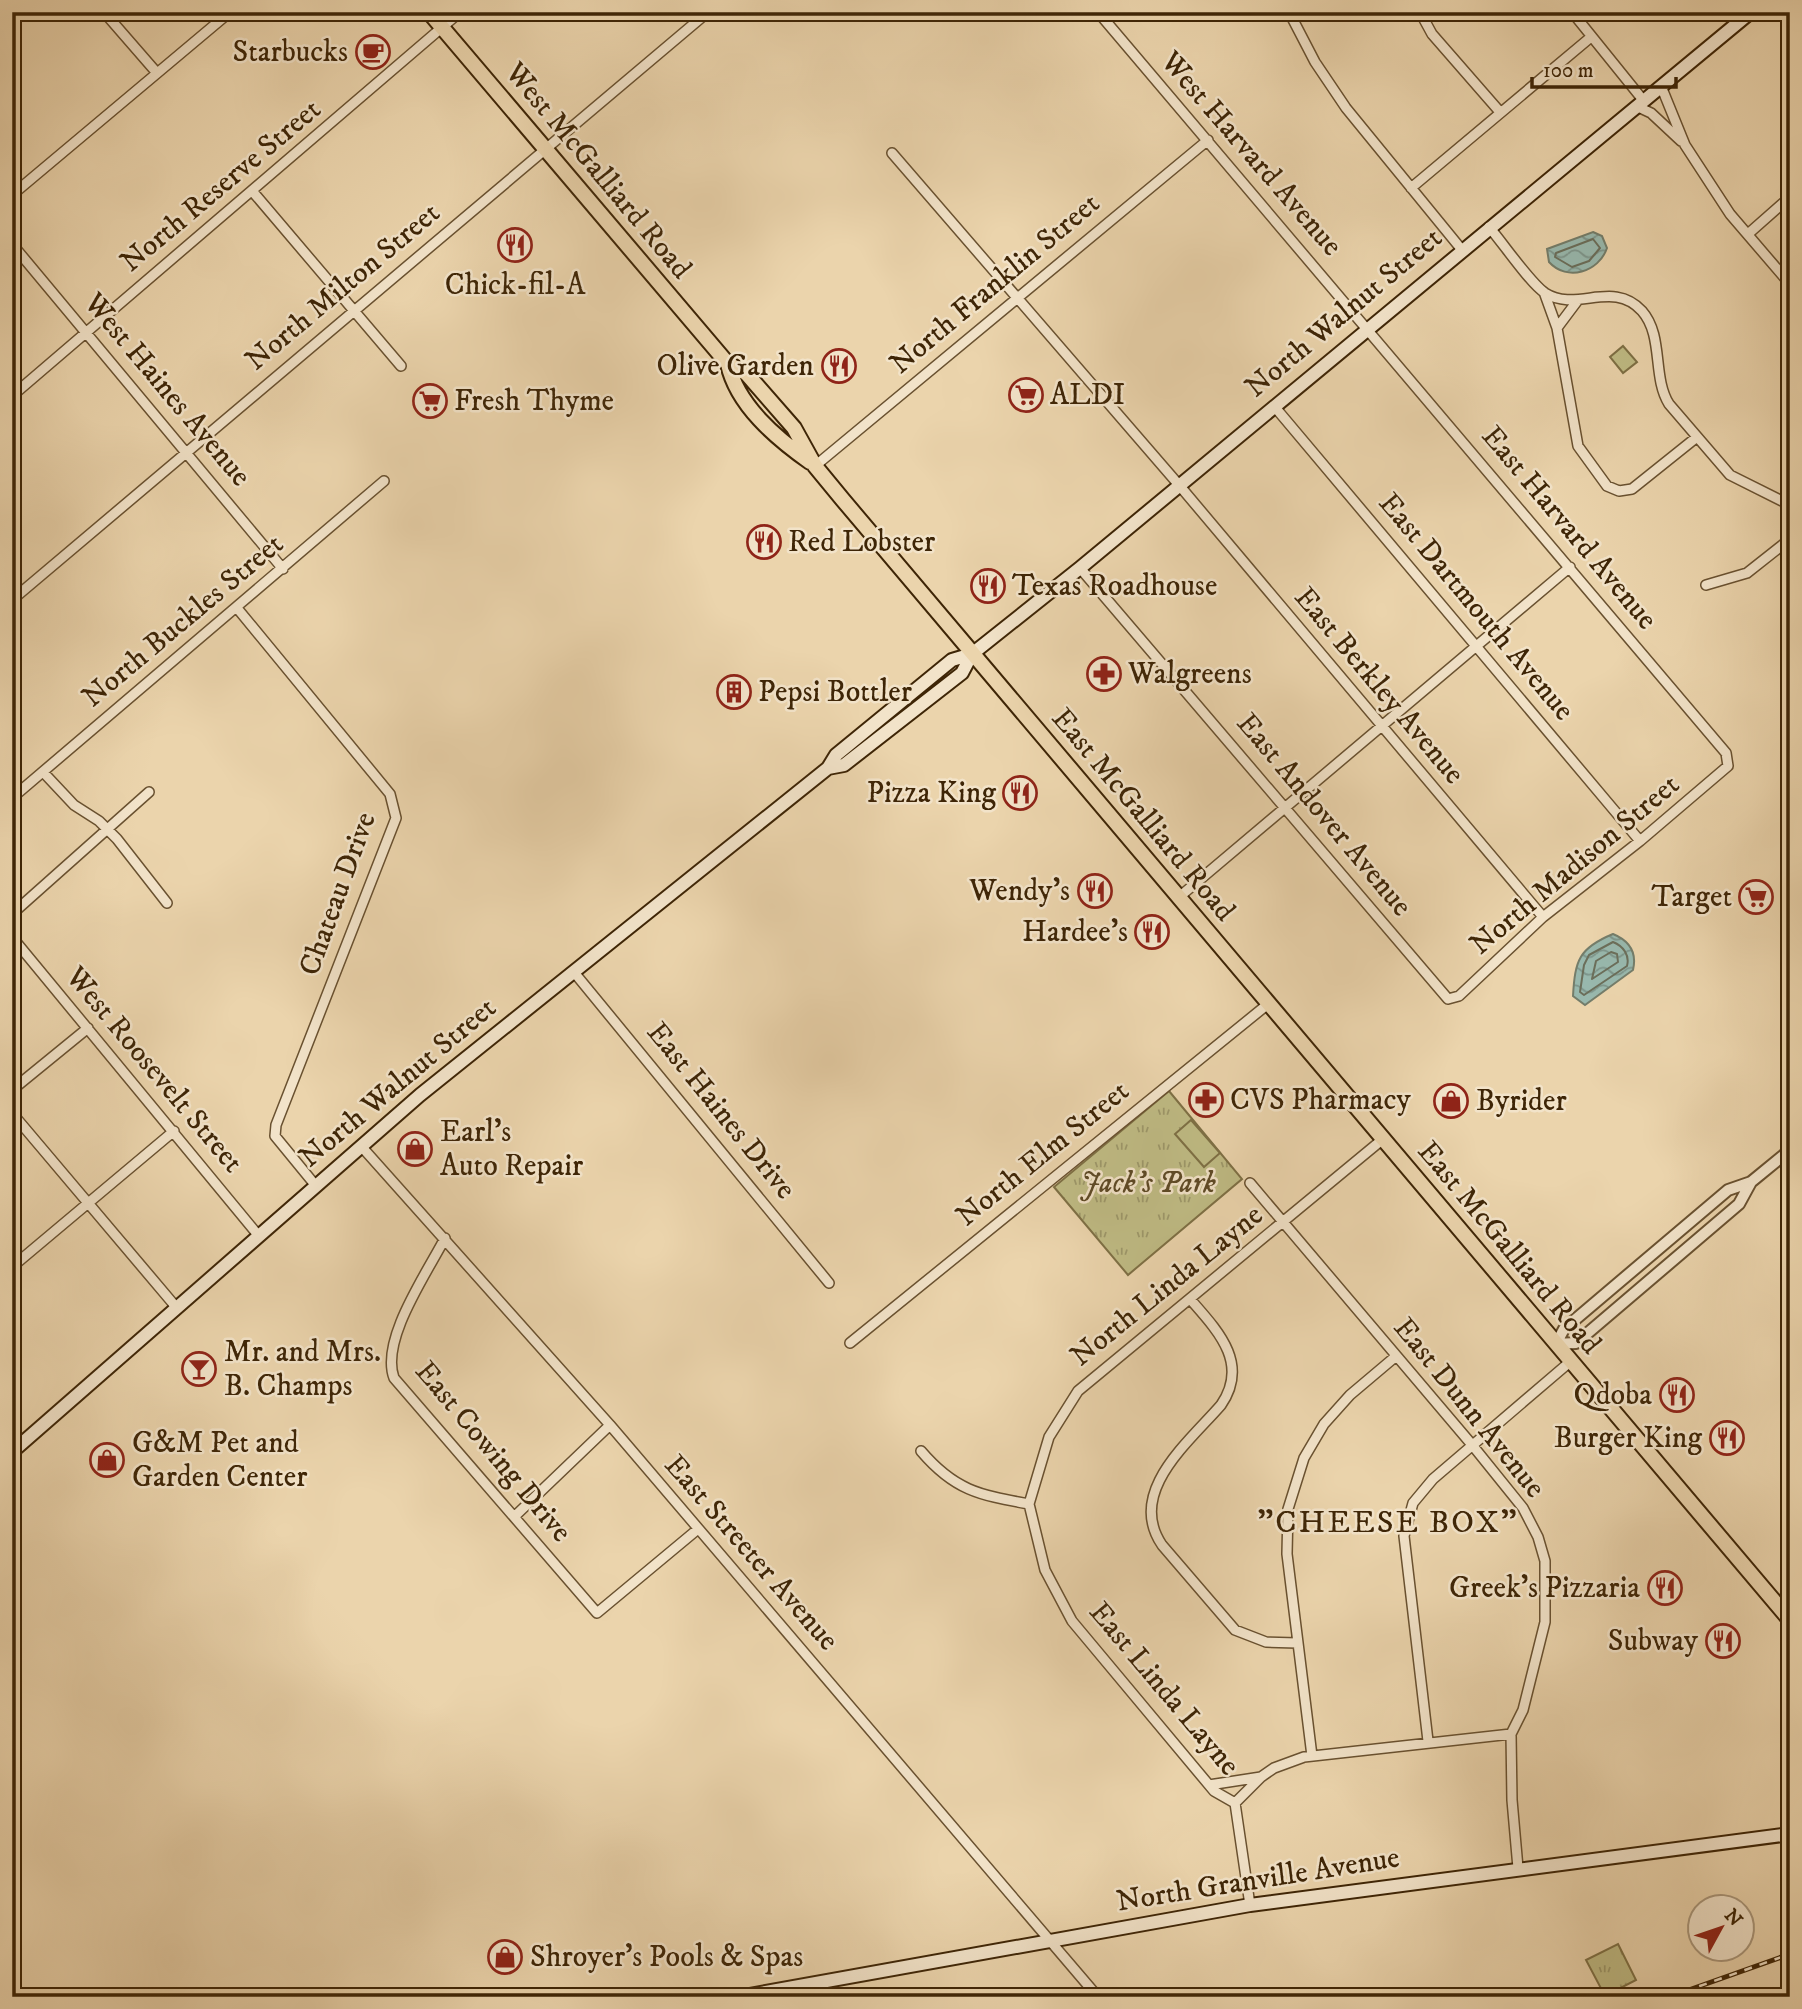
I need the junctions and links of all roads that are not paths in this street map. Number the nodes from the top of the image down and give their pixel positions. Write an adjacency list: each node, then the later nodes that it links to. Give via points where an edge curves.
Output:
1 (104, 12): 13 (street)
2 (230, 12): 13 (street)
3 (429, 12): 11 (main road, West McGalliard Road)
4 (460, 12): 11 (street, North Reserve Street)
5 (708, 12): 19 (street, North Milton Street)
6 (1098, 12): 17 (street, West Harvard Avenue)
7 (1289, 12): 21 (street, via 1346,108)
8 (1420, 12): 16 (street, via 1432,34)
9 (1572, 12): 12 (street)
10 (1751, 12): 14 (main road, North Walnut Street)
11 (442, 28): 19 (main road, West McGalliard Road); 22 (street, North Reserve Street)
12 (1591, 37): 15 (street); 16 (street)
13 (157, 73): 23 (street)
14 (1661, 86): 15 (main road, North Walnut Street); 18 (street)
15 (1639, 103): 18 (street); 25 (main road, North Walnut Street)
16 (1500, 112): 21 (street)
17 (1208, 140): 31 (street, North Franklin Street); 34 (street, West Harvard Avenue)
18 (1685, 145): 26 (street)
19 (545, 149): 33 (street, North Milton Street); 42 (main road, West McGalliard Road, via 728,363 733,385 779,440)
20 (892, 153): 31 (street, East Berkley Avenue)
21 (1411, 188): 28 (street)
22 (253, 192): 33 (street); 36 (street, North Reserve Street)
23 (12, 195)
24 (1790, 198): 26 (street)
25 (1489, 227): 28 (main road, North Walnut Street); 30 (street)
26 (1748, 234): 29 (street)
27 (12, 244): 36 (street, West Haines Avenue)
28 (1462, 250): 34 (main road, North Walnut Street)
29 (1790, 284)
30 (1544, 292): 32 (street); 35 (street)
31 (1016, 296): 42 (street, North Franklin Street); 44 (street, East Berkley Avenue)
32 (1578, 300): 35 (street); 40 (street, via 1617,295 1643,313 1651,326 1666,399)
33 (354, 309): 37 (street); 41 (street, North Milton Street)
34 (1368, 327): 39 (main road, North Walnut Street); 47 (street, East Harvard Avenue)
35 (1557, 328): 40 (street, via 1578,446 1607,486 1619,491 1632,489)
36 (87, 331): 38 (street, North Reserve Street); 41 (street, West Haines Avenue)
37 (401, 366)
38 (12, 396)
39 (1274, 405): 44 (main road, North Walnut Street); 53 (street, East Dartmouth Avenue)
40 (1697, 437): 45 (street, via 1734,479)
41 (187, 451): 49 (street, West Haines Avenue); 51 (street, North Milton Street)
42 (814, 466): 54 (main road, West McGalliard Road)
43 (384, 481): 49 (street, North Buckles Street)
44 (1179, 485): 48 (main road, North Walnut Street); 55 (street, East Berkley Avenue)
45 (1790, 505)
46 (1790, 538): 50 (street, via 1747,573)
47 (1570, 567): 53 (street); 56 (street, East Harvard Avenue)
48 (1080, 568): 54 (main road, North Walnut Street); 60 (street, East Andover Avenue)
49 (283, 569): 52 (street, North Buckles Street)
50 (1706, 585)
51 (12, 600)
52 (237, 608): 57 (street, North Buckles Street); 80 (street, Chateau Drive, via 396,806 396,818 276,1125 275,1136)
53 (1475, 645): 55 (street); 62 (street, East Dartmouth Avenue)
54 (972, 654): 63 (main road, East McGalliard Road); 68 (main road, North Walnut Street, via 962,673 844,765 828,768)
55 (1380, 727): 60 (street); 66 (street, East Berkley Avenue)
56 (1729, 762): 62 (street, North Madison Street, via 1722,774)
57 (43, 772): 59 (street, North Buckles Street); 61 (street, via 74,805)
58 (149, 792): 61 (street)
59 (12, 798)
60 (1286, 808): 63 (street); 69 (street, East Andover Avenue)
61 (107, 829): 64 (street); 65 (street)
62 (1640, 841): 66 (street, North Madison Street)
63 (1178, 898): 70 (main road, East McGalliard Road)
64 (167, 903)
65 (12, 914)
66 (1543, 917): 69 (street, North Madison Street, via 1459,996)
67 (12, 937): 71 (street, West Roosevelt Street)
68 (573, 971): 76 (main road, North Walnut Street); 86 (street, East Haines Drive)
69 (1448, 999)
70 (1268, 1004): 75 (main road, East McGalliard Road); 89 (street, North Elm Street)
71 (88, 1028): 72 (street); 74 (street, West Roosevelt Street)
72 (12, 1090)
73 (12, 1113): 81 (street)
74 (174, 1131): 81 (street); 83 (street, West Roosevelt Street)
75 (1383, 1139): 82 (street, North Linda Layne); 90 (main road, East McGalliard Road)
76 (361, 1146): 80 (main road, North Walnut Street); 84 (street, East Streeter Avenue)
77 (1790, 1150): 78 (street)
78 (1751, 1182): 90 (street, via 1728,1190 1564,1329); 90 (street, via 1740,1204 1576,1343)
79 (1250, 1183): 82 (street, East Dunn Avenue)
80 (316, 1186): 83 (main road, North Walnut Street)
81 (91, 1203): 85 (street); 88 (street)
82 (1283, 1223): 87 (street, North Linda Layne); 91 (street, East Dunn Avenue)
83 (258, 1235): 88 (main road, North Walnut Street)
84 (445, 1238): 93 (street, East Streeter Avenue); 98 (street, East Cowing Drive, via 394,1338 389,1361 392,1373)
85 (12, 1267)
86 (830, 1283)
87 (1190, 1299): 97 (street, North Linda Layne, via 1078,1391 1049,1437); 101 (street, via 1226,1342 1233,1376 1221,1405 1158,1481 1151,1505 1154,1529 1162,1545 1235,1630 1266,1642)
88 (176, 1307): 94 (main road, North Walnut Street)
89 (850, 1343)
90 (1556, 1344): 92 (main road, East McGalliard Road)
91 (1395, 1357): 95 (street, East Dunn Avenue); 101 (street, via 1324,1424 1295,1479 1286,1543)
92 (1571, 1362): 95 (street); 100 (main road, East McGalliard Road)
93 (610, 1425): 98 (street); 99 (street, East Streeter Avenue)
94 (15, 1445)
95 (1473, 1446): 102 (street, East Dunn Avenue, via 1523,1508 1545,1561 1541,1640); 103 (street, via 1420,1492 1405,1528)
96 (920, 1451): 97 (street, via 947,1479 968,1491)
97 (1029, 1504): 106 (street, East Linda Layne, via 1045,1570 1060,1603)
98 (515, 1516): 99 (street, East Cowing Drive, via 597,1613)
99 (698, 1528): 111 (street, East Streeter Avenue)
100 (1790, 1620)
101 (1297, 1643): 104 (street)
102 (1511, 1734): 103 (street); 109 (street, East Dunn Avenue)
103 (1428, 1741): 104 (street)
104 (1312, 1756): 105 (street, via 1283,1763)
105 (1261, 1777): 106 (street); 107 (street)
106 (1209, 1785): 107 (street, East Linda Layne)
107 (1235, 1802): 110 (street, East Linda Layne)
108 (1790, 1834): 109 (main road, North Granville Avenue)
109 (1518, 1868): 110 (main road, North Granville Avenue)
110 (1250, 1905): 111 (main road, North Granville Avenue)
111 (1049, 1940): 112 (main road, North Granville Avenue); 113 (street, East Streeter Avenue)
112 (738, 1997)
113 (1098, 1997)

